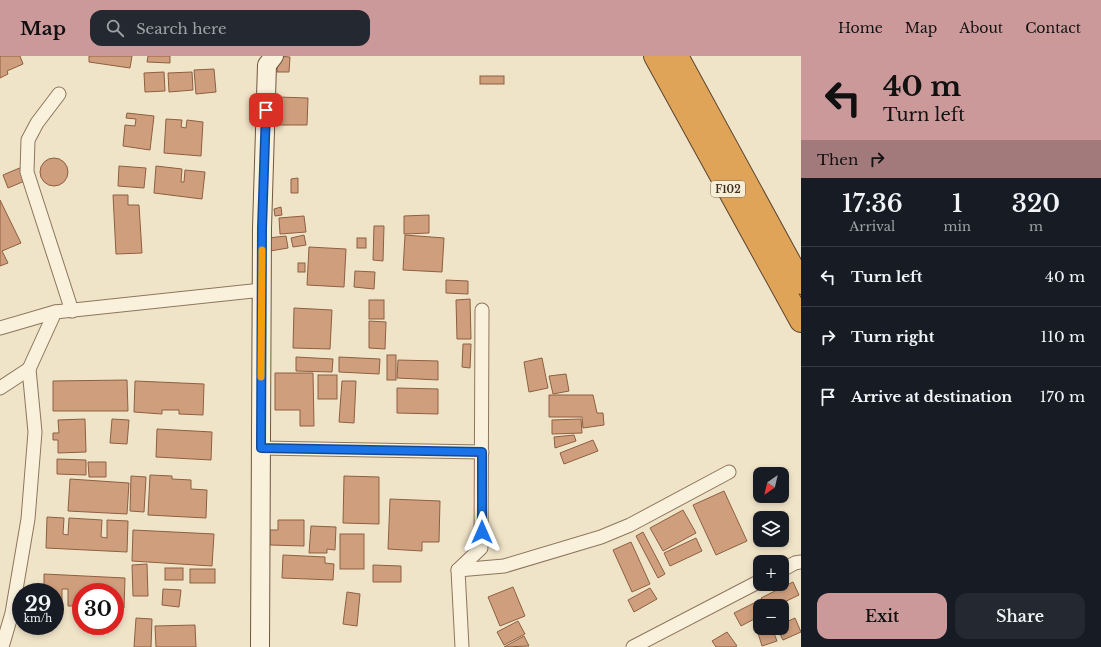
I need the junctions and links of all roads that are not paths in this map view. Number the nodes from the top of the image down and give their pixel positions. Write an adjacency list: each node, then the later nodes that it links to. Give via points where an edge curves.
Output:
1 (274, 56): 6 (street, via 267,65)
2 (655, 56): 10 (highway, F102)
3 (677, 56): 5 (highway, F102)
4 (59, 94): 8 (street, via 28,140 27,172)
5 (801, 283)
6 (262, 290): 8 (street); 14 (street)
7 (482, 310): 15 (street)
8 (72, 311): 9 (street)
9 (55, 312): 11 (street); 12 (street)
10 (801, 322)
11 (0, 328)
12 (29, 369): 13 (street); 21 (street, via 35,432 28,519 12,613)
13 (0, 388)
14 (261, 448): 15 (street); 22 (street)
15 (482, 452): 19 (street, via 482,548)
16 (729, 472): 19 (street, via 630,525 601,537 504,566)
17 (801, 562): 18 (street)
18 (789, 566)
19 (458, 570): 23 (street)
20 (753, 585): 24 (street)
21 (2, 647)
22 (260, 647)
23 (462, 647)
24 (633, 647)

